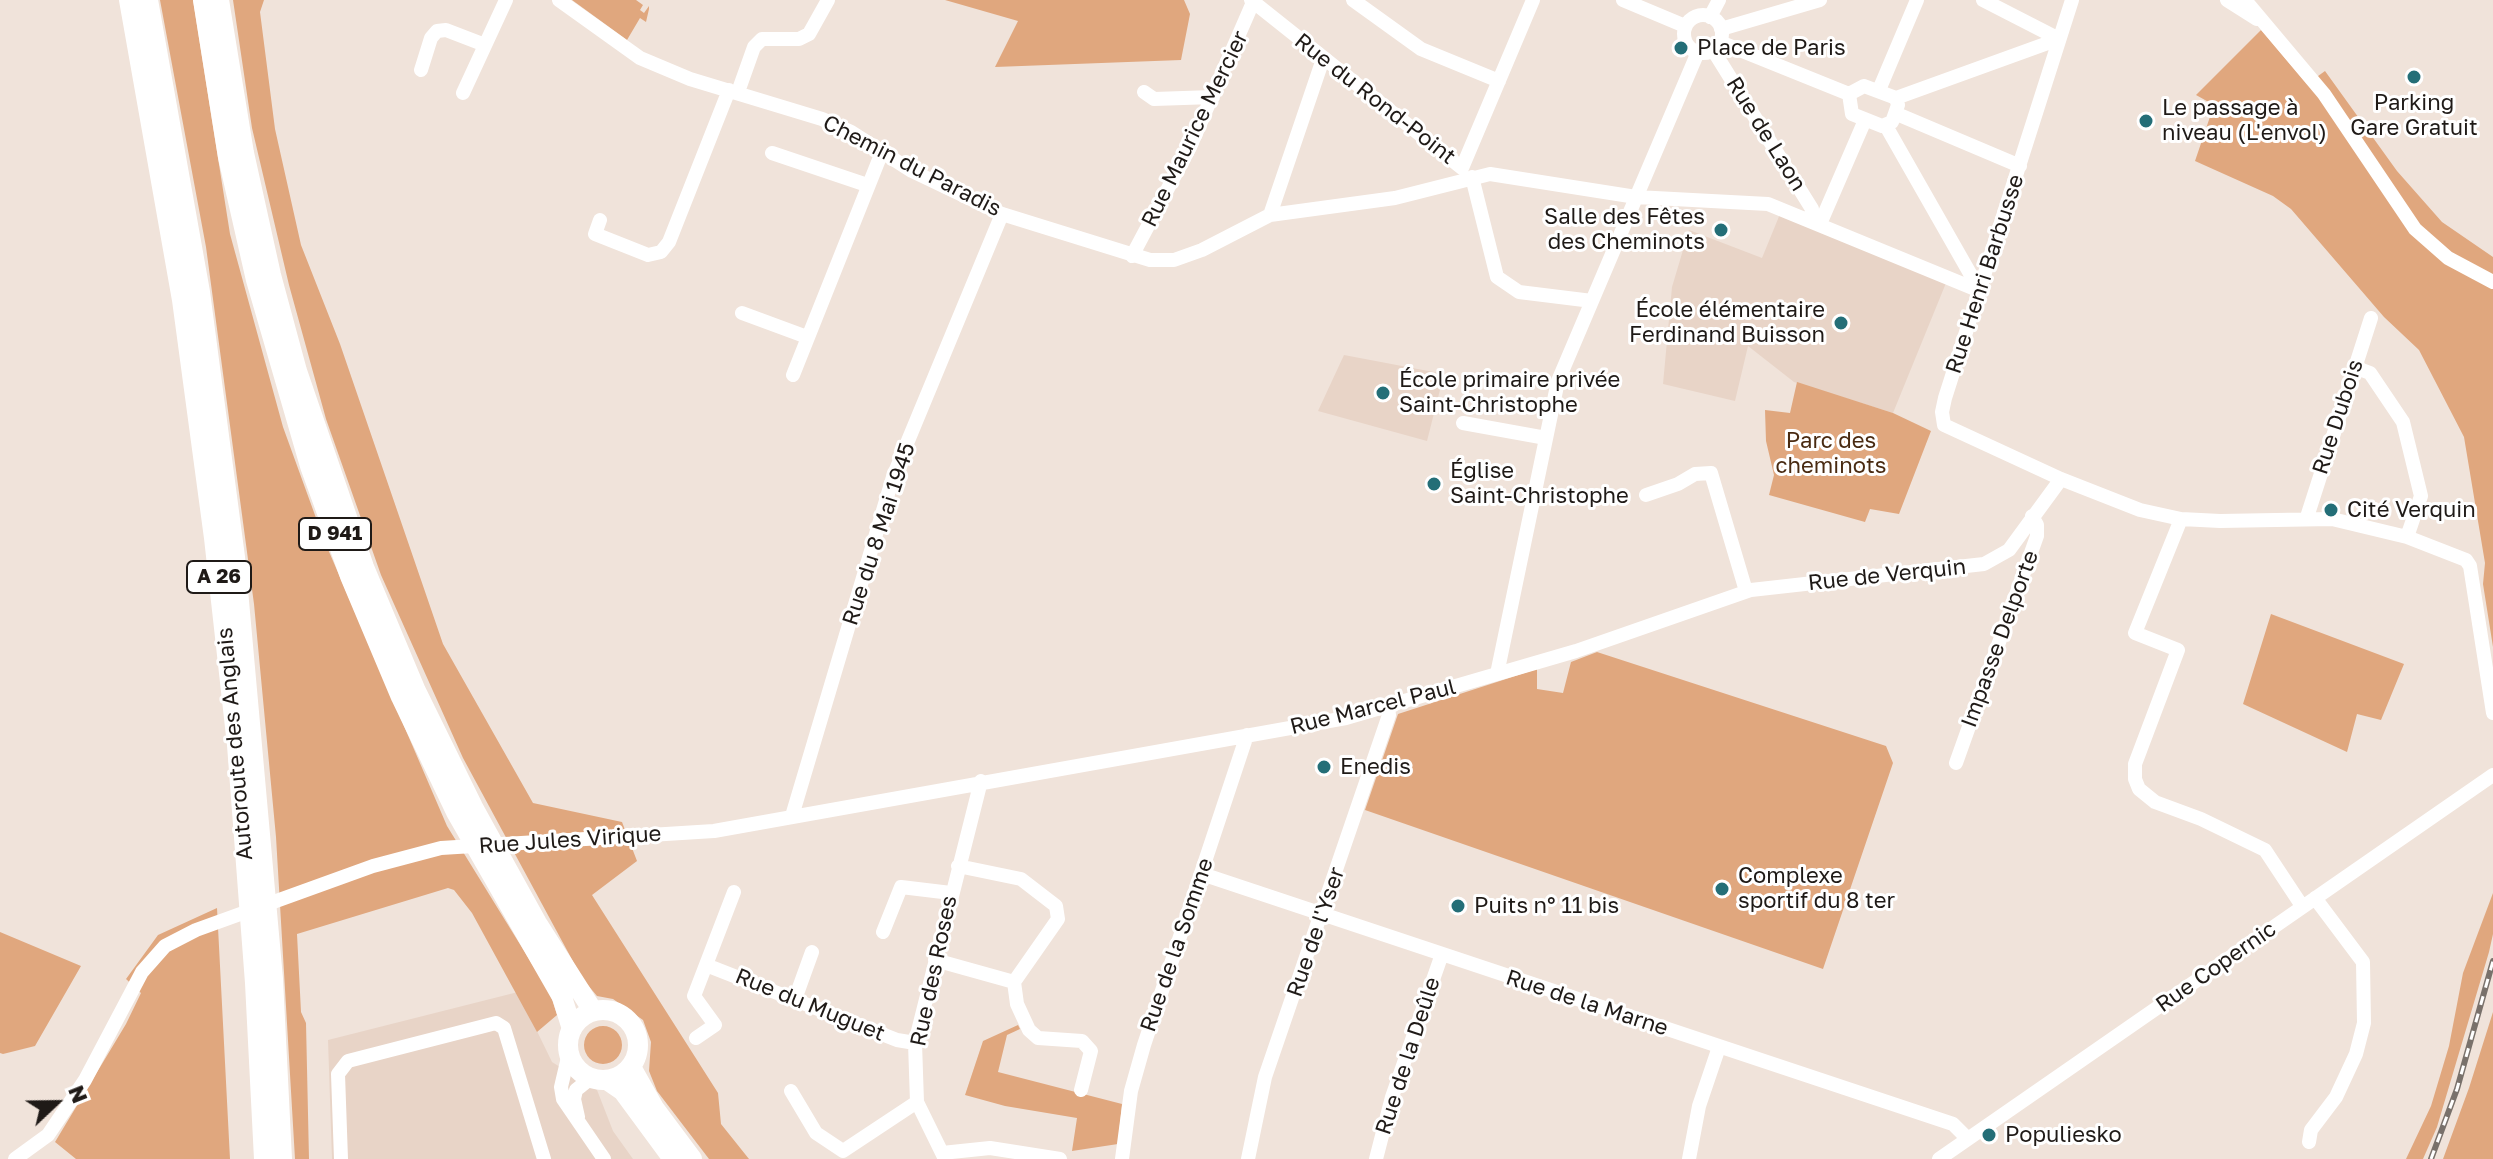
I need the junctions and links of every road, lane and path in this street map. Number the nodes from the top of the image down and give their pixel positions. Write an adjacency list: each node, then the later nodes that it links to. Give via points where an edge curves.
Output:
1 (129, 0): 102 (highway, Autoroute des Anglais / A 26, via 182,300 214,538 240,793)
2 (148, 0): 103 (highway, Autoroute des Anglais / A 26, via 200,292 235,557 272,964)
3 (203, 0): 87 (highway, D 941, via 228,157 256,280 310,466 401,697 456,812 562,997)
4 (219, 0): 86 (highway, D 941, via 271,275 301,384 364,567 473,807)
5 (506, 0): 24 (street)
6 (559, 0): 29 (street, Chemin du Paradis, via 640,58)
7 (828, 0): 29 (street, via 809,34 791,39 768,36 754,47)
8 (1353, 0): 27 (street, via 1421,49)
9 (1533, 0): 27 (street)
10 (1623, 0): 21 (street)
11 (1719, 0): 19 (street)
12 (1820, 0): 23 (street)
13 (1917, 0): 28 (street)
14 (1983, 0): 22 (street)
15 (2072, 0): 22 (street, Rue Henri Barbusse)
16 (2227, 0): 20 (street)
17 (2245, 0): 20 (street)
18 (1253, 1): 25 (street, Rue du Rond-Point); 33 (street, Rue Maurice Mercier)
19 (1710, 17): 21 (street, via 1699,15); 23 (street)
20 (2260, 21): 48 (street, via 2324,94 2415,229 2448,258)
21 (1685, 26): 23 (street, via 1687,45)
22 (2059, 39): 34 (street); 39 (street, Rue Henri Barbusse)
23 (1713, 43): 32 (street); 42 (street); 46 (street, Rue de Laon)
24 (485, 45): 26 (street, via 441,30 431,38); 31 (street)
25 (1323, 59): 40 (street, Rue du Rond-Point); 44 (street)
26 (421, 70)
27 (1499, 81): 40 (street)
28 (1879, 90): 32 (street, via 1864,86); 34 (street)
29 (733, 91): 37 (street, Chemin du Paradis, via 822,119); 45 (street, via 666,247 648,255 595,234)
30 (1144, 92): 33 (street, via 1154,99)
31 (463, 93)
32 (1849, 94): 35 (street, via 1852,114)
33 (1213, 97): 47 (street, Rue Maurice Mercier)
34 (1896, 98): 36 (street)
35 (1865, 120): 36 (street); 46 (street)
36 (1892, 120): 39 (street); 49 (street)
37 (882, 152): 41 (street); 43 (street, Chemin du Paradis)
38 (772, 153): 41 (street)
39 (2020, 166): 49 (street, Rue Henri Barbusse)
40 (1467, 175): 42 (street, Chemin du Paradis, via 1499,175); 44 (street, Chemin du Paradis, via 1395,198); 50 (street, via 1497,277 1519,292)
41 (867, 185): 53 (street)
42 (1636, 197): 46 (street, Chemin du Paradis, via 1768,204); 50 (street)
43 (1002, 214): 47 (street, Chemin du Paradis); 72 (street, Rue du 8 Mai 1945, via 893,477)
44 (1270, 215): 47 (street, Chemin du Paradis, via 1174,260)
45 (600, 220)
46 (1816, 222): 49 (street, Chemin du Paradis)
47 (1132, 256)
48 (2493, 282)
49 (1980, 291): 58 (street, Rue Henri Barbusse, via 1945,398 1944,425)
50 (1592, 301): 57 (street, via 1558,381)
51 (742, 313): 53 (street)
52 (2371, 318): 54 (street, Rue Dubois)
53 (807, 337): 55 (street)
54 (2354, 367): 61 (street, Rue Dubois); 63 (street, via 2370,373 2403,422 2421,496)
55 (793, 375)
56 (1463, 423): 57 (street)
57 (1546, 438): 65 (street)
58 (2061, 479): 60 (street, Rue de Verquin); 62 (street, via 2140,510)
59 (1646, 495): 64 (street, via 1695,474 1711,473)
60 (2032, 516): 64 (street, Rue de Verquin, via 2009,550 1984,564); 69 (street, Impasse Delporte, via 2037,536)
61 (2307, 517): 62 (street); 63 (street, via 2364,524)
62 (2181, 519): 77 (street, via 2135,633 2178,650 2135,764 2135,779 2155,802 2265,850)
63 (2407, 537): 67 (street, via 2470,566)
64 (1746, 591): 65 (street, Rue de Verquin)
65 (1497, 674): 66 (street, Rue Marcel Paul)
66 (1388, 708): 68 (street, Rue Marcel Paul); 78 (street, Rue de l'Yser)
67 (2493, 713)
68 (1247, 735): 71 (street, Rue Jules Virique); 74 (street, Rue de la Somme)
69 (1956, 763)
70 (2493, 775): 77 (street, Rue Copernic)
71 (981, 781): 72 (street, Rue Jules Virique); 73 (street, Rue des Roses)
72 (792, 816): 101 (street, Rue Jules Virique, via 714,831 441,848 373,866 178,938 153,957 48,1135)
73 (958, 866): 76 (street, Rue des Roses); 84 (street, via 1021,879 1056,906 1058,919)
74 (1202, 874): 78 (street, Rue de la Marne); 111 (street, Rue de la Somme, via 1139,1061)
75 (734, 892): 83 (street)
76 (951, 893): 79 (street, via 901,887); 82 (street, Rue des Roses)
77 (2309, 902): 98 (street, Rue Copernic); 99 (street, via 2363,962 2364,993 2356,1054)
78 (1322, 915): 81 (street, Rue de la Marne); 112 (street, Rue de l'Yser, via 1265,1077)
79 (883, 932)
80 (812, 952): 85 (street)
81 (1442, 954): 90 (street, Rue de la Marne); 113 (street, Rue de la Deûle)
82 (935, 960): 84 (street); 89 (street, Rue des Roses)
83 (706, 965): 85 (street, Rue du Muguet); 88 (street, via 694,996 715,1025)
84 (1014, 982): 94 (street, via 1029,1030 1038,1038 1082,1041 1091,1051)
85 (795, 999): 89 (street, Rue du Muguet)
86 (593, 1011): 87 (highway); 92 (highway, via 615,1012 633,1025 639,1046)
87 (572, 1029): 91 (highway)
88 (696, 1038)
89 (915, 1043): 96 (street, Rue des Roses)
90 (1719, 1047): 98 (street, Rue de la Marne, via 1953,1124); 114 (street, via 1699,1106)
91 (569, 1053): 93 (highway, via 581,1072); 97 (street, via 561,1087 570,1112)
92 (631, 1067): 93 (highway); 109 (highway)
93 (599, 1079): 97 (street, via 576,1090); 108 (highway, via 623,1091)
94 (1081, 1090)
95 (791, 1091): 96 (street, via 816,1133 843,1151)
96 (917, 1102): 100 (street, Rue des Roses)
97 (583, 1127): 106 (street); 107 (street)
98 (1968, 1139): 115 (street, Rue Copernic)
99 (2309, 1142)
100 (944, 1156): 110 (street, via 990,1148)
101 (15, 1159)
102 (264, 1159)
103 (282, 1159)
104 (341, 1159): 105 (street, via 338,1074 348,1061 496,1023 504,1028)
105 (544, 1159)
106 (589, 1159)
107 (604, 1159)
108 (673, 1159)
109 (692, 1159)
110 (1060, 1159)
111 (1122, 1159)
112 (1248, 1159)
113 (1376, 1159)
114 (1689, 1159)
115 (1939, 1159)

